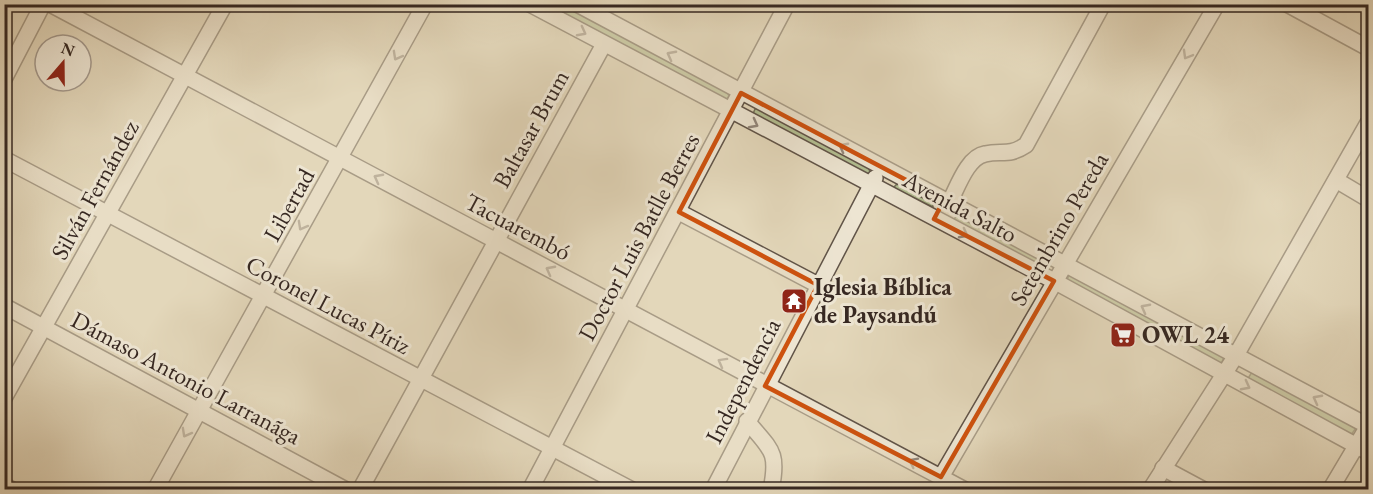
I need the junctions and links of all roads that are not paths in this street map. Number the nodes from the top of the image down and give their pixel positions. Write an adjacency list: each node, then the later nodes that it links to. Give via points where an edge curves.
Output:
1 (43, 4): 14 (street)
2 (50, 4): 13 (street, Tacuarembó)
3 (225, 4): 13 (street, Silván Fernández)
4 (425, 4): 18 (street, Libertad, one-way to 18)
5 (530, 4): 11 (street, Avenida Salto, one-way to 11)
6 (577, 4): 15 (street, Avenida Salto, one-way to 6)
7 (787, 4): 15 (street, Doctor Luis Batlle Berres)
8 (1103, 4): 24 (street, via 1026,145 1008,154 984,154 973,160)
9 (1216, 4): 29 (street, Setembrino Pereda, one-way to 29)
10 (1287, 4): 12 (street)
11 (604, 44): 16 (street, Avenida Salto); 28 (street, Baltasar Brum)
12 (1368, 48)
13 (184, 76): 18 (street, Tacuarembó); 26 (street, Silván Fernández)
14 (4, 79)
15 (741, 93): 16 (street, Doctor Luis Batlle Berres); 20 (street, Avenida Salto, one-way to 15)
16 (731, 112): 22 (street, Avenida Salto, one-way to 22); 25 (street, Doctor Luis Batlle Berres)
17 (1368, 123): 21 (street)
18 (340, 158): 28 (street, Tacuarembó, one-way to 18); 32 (street, Libertad, one-way to 32)
19 (4, 159): 26 (street, Coronel Lucas Píriz)
20 (880, 167): 22 (street, Independencia); 24 (street, Avenida Salto)
21 (1336, 180): 23 (street); 36 (street)
22 (871, 186): 27 (street, Avenida Salto); 31 (street, Independencia)
23 (1368, 199)
24 (946, 202): 27 (street); 29 (street, Avenida Salto)
25 (679, 212): 31 (street); 34 (street, Doctor Luis Batlle Berres)
26 (107, 214): 32 (street, Coronel Lucas Píriz); 35 (street, Silván Fernández)
27 (934, 219): 30 (street, Avenida Salto, one-way to 30)
28 (495, 241): 34 (street, Tacuarembó, one-way to 28); 38 (street, Baltasar Brum)
29 (1065, 264): 30 (street, Setembrino Pereda); 36 (street, Avenida Salto, one-way to 29)
30 (1054, 281): 37 (street, Avenida Salto); 47 (street, Setembrino Pereda)
31 (818, 285): 39 (street, Independencia)
32 (264, 296): 38 (street, Coronel Lucas Píriz); 41 (street, Libertad)
33 (4, 306): 35 (street, Dámaso Antonio Larranãga)
34 (626, 310): 39 (street, Tacuarembó, one-way to 34); 44 (street, Doctor Luis Batlle Berres)
35 (45, 327): 40 (street, Silván Fernández); 41 (street, Dámaso Antonio Larranãga)
36 (1235, 357): 37 (street); 43 (street, Avenida Salto, one-way to 36)
37 (1223, 374): 45 (street, Avenida Salto, one-way to 45); 46 (street)
38 (421, 379): 44 (street, Coronel Lucas Píriz); 52 (street, Baltasar Brum)
39 (765, 386): 42 (street, Independencia); 47 (street, Tacuarembó, one-way to 39)
40 (4, 398)
41 (199, 411): 50 (street, Libertad, one-way to 50); 51 (street, Dámaso Antonio Larranãga)
42 (747, 421): 55 (street, Independencia); 56 (street, via 774,458)
43 (1368, 426): 45 (street)
44 (554, 448): 53 (street, Doctor Luis Batlle Berres); 54 (street, Coronel Lucas Píriz)
45 (1363, 449): 60 (street)
46 (1163, 468): 58 (street); 59 (street)
47 (941, 477): 57 (street, Tacuarembó)
48 (4, 485): 49 (street)
49 (12, 489)
50 (155, 489)
51 (346, 489)
52 (360, 489)
53 (530, 489)
54 (632, 489)
55 (713, 489)
56 (771, 489)
57 (965, 489)
58 (1150, 489)
59 (1204, 489)
60 (1330, 489)

